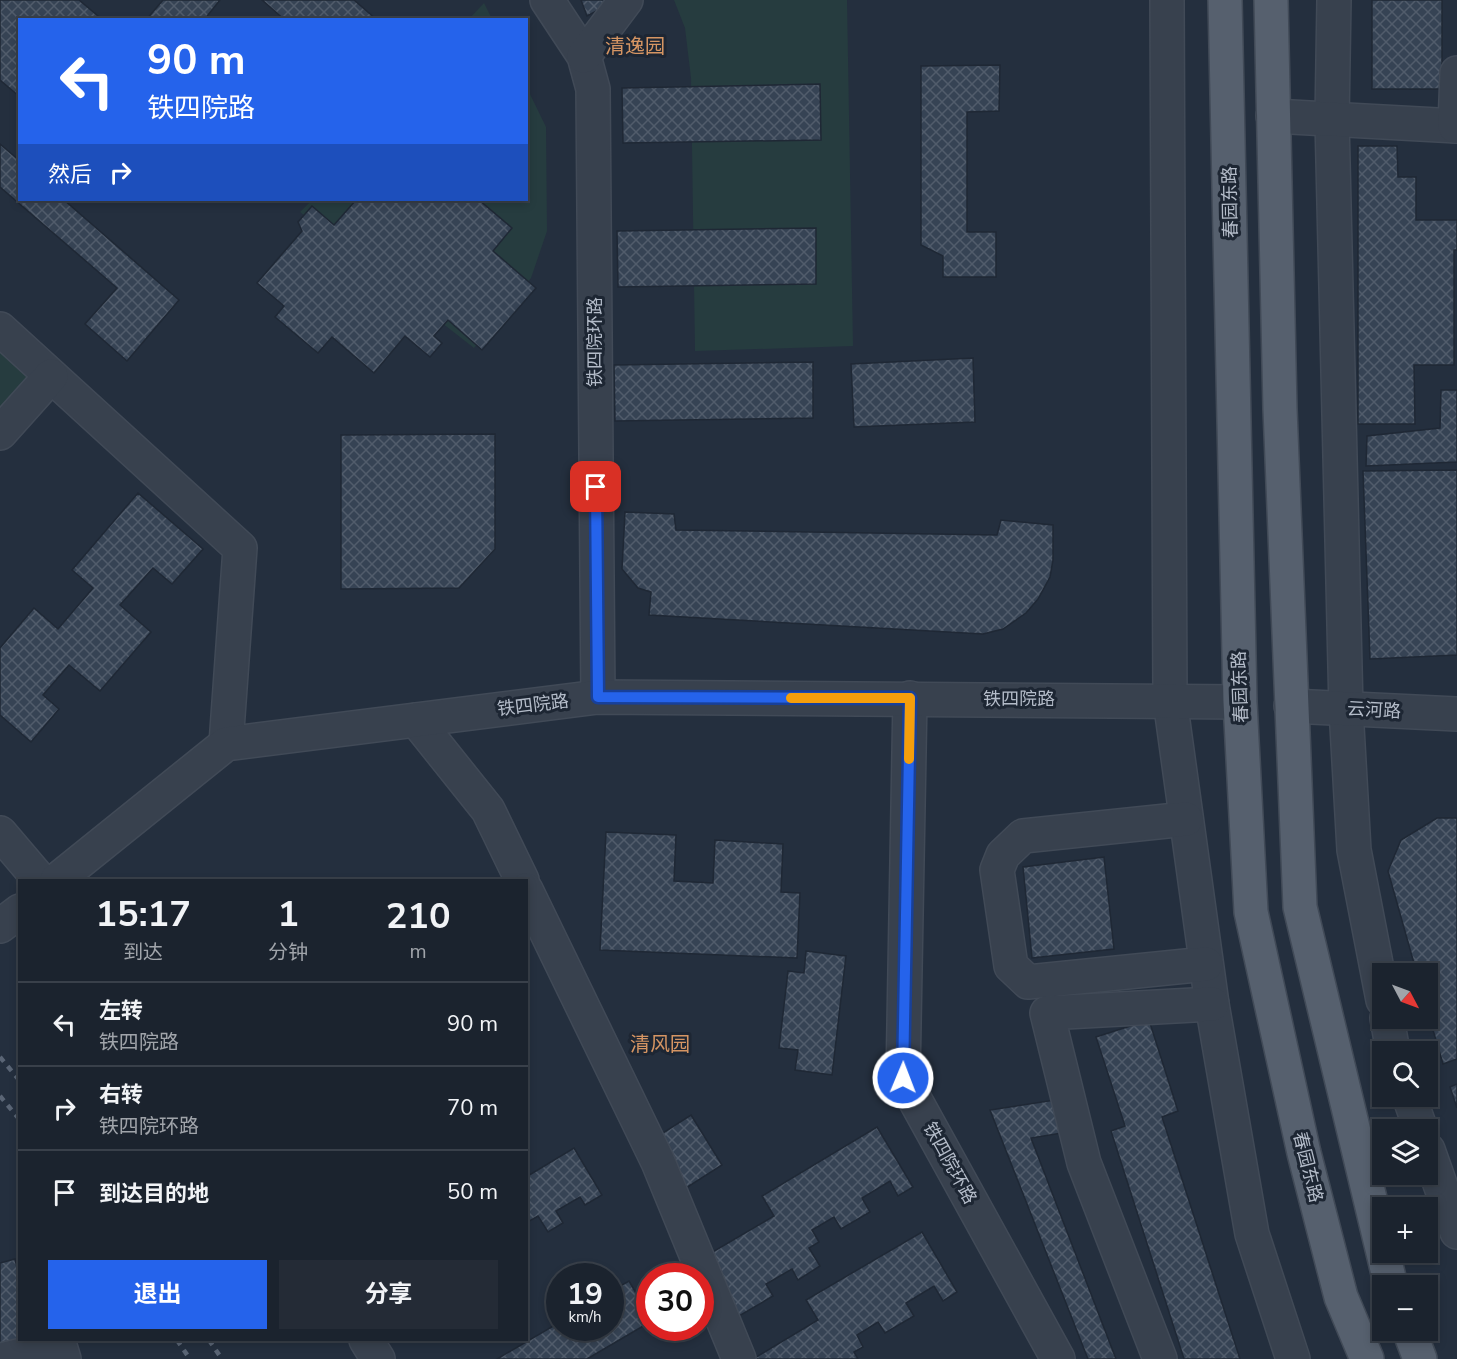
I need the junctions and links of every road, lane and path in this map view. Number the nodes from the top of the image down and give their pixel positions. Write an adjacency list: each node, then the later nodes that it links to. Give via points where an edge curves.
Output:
1 (547, 0): 7 (street, 铁四院环路)
2 (626, 0): 7 (street)
3 (1167, 0): 17 (street)
4 (1226, 0): 18 (main road, 春园东路)
5 (1271, 0): 9 (main road)
6 (1334, 0): 10 (street)
7 (584, 56): 15 (street, 铁四院环路, via 593,89)
8 (1457, 74): 11 (street)
9 (1273, 117): 10 (street); 19 (main road)
10 (1332, 120): 11 (street); 20 (street)
11 (1456, 126)
12 (0, 329): 13 (street)
13 (51, 376): 14 (street); 23 (street, via 240,548)
14 (0, 433)
15 (598, 697): 16 (street, 铁四院路); 22 (street, 铁四院路)
16 (910, 698): 17 (street, 铁四院路); 44 (street, 铁四院环路, via 903,1078)
17 (1170, 700): 18 (street, 铁四院路); 24 (street)
18 (1240, 702): 47 (main road, 春园东路, via 1251,912 1304,1153 1341,1297)
19 (1292, 706): 20 (street, 云河路); 37 (main road, via 1300,907)
20 (1347, 709): 21 (street, 云河路); 32 (street, via 1354,850)
21 (1457, 714)
22 (416, 720): 23 (street, 铁四院路); 28 (street, via 488,810)
23 (226, 744): 27 (street)
24 (1186, 819): 33 (street); 33 (street, via 1023,836 1003,855 997,870 1011,966 1028,982)
25 (0, 833): 26 (street)
26 (39, 879)
27 (58, 879)
28 (522, 879)
29 (528, 894): 43 (street, via 658,1162)
30 (18, 912): 31 (street)
31 (0, 926)
32 (1376, 963)
33 (1206, 964): 34 (street)
34 (1212, 1004): 45 (street, via 1047,1013 1084,1163); 46 (street, via 1252,1234)
35 (1438, 1178): 36 (street)
36 (1457, 1232)
37 (1388, 1275)
38 (367, 1341): 42 (street)
39 (1413, 1341): 48 (main road)
40 (5, 1359): 41 (street, via 60,1346)
41 (64, 1359)
42 (378, 1359)
43 (739, 1359)
44 (1058, 1359)
45 (1160, 1359)
46 (1293, 1359)
47 (1367, 1359)
48 (1420, 1359)

